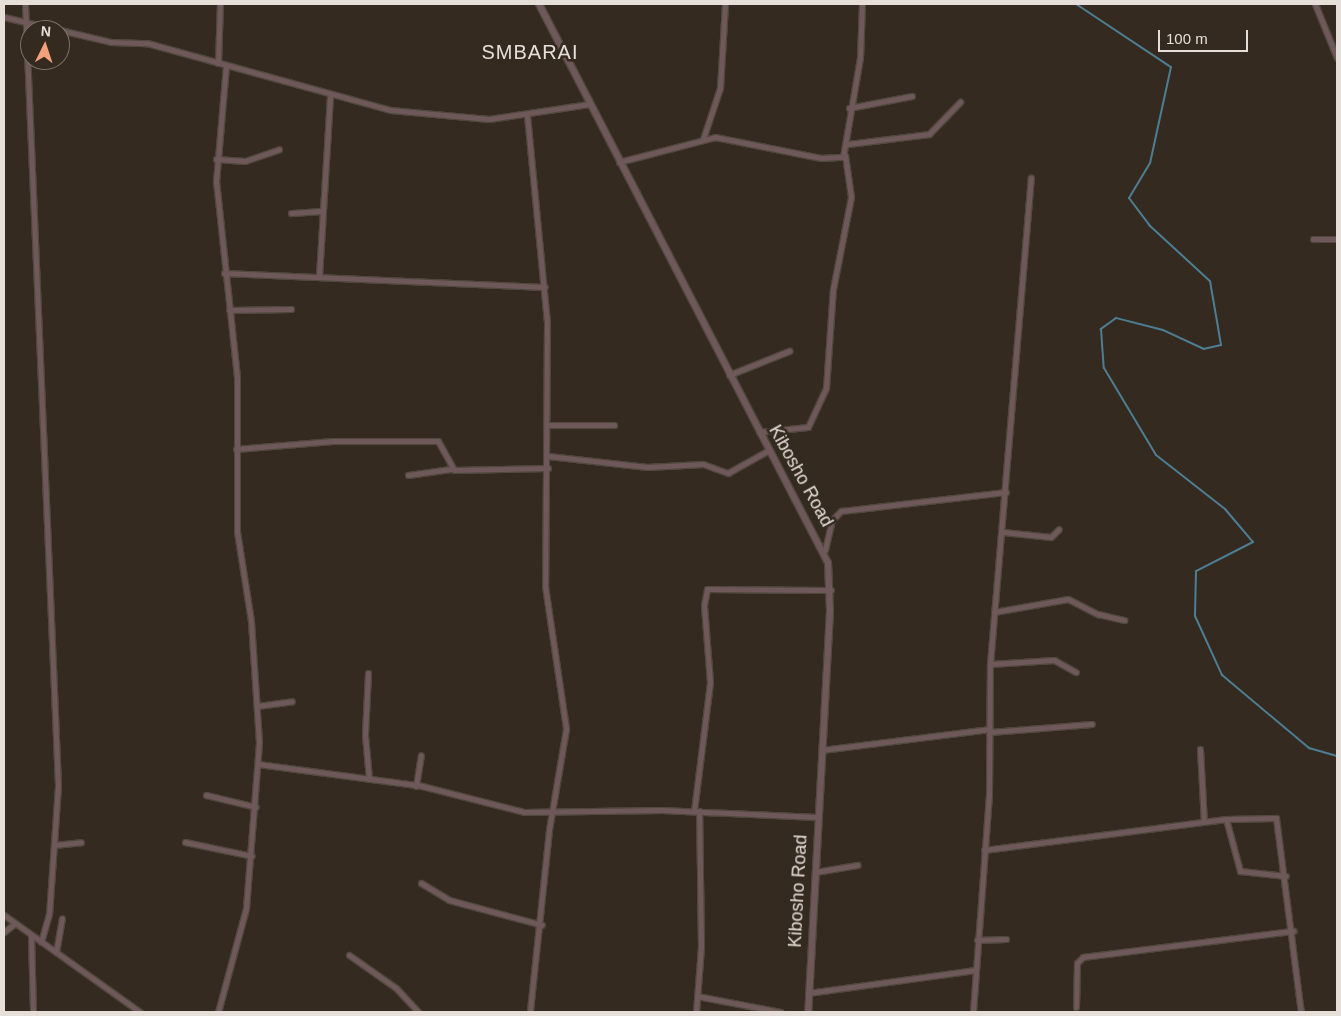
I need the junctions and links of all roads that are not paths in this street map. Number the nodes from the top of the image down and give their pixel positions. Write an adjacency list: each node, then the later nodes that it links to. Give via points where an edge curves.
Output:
1 (26, 4): 8 (street)
2 (220, 4): 12 (street)
3 (539, 4): 18 (street, Kibosho Road)
4 (725, 4): 21 (street, via 720,88)
5 (862, 4): 19 (street, via 860,58)
6 (1315, 4): 11 (street)
7 (4, 17): 9 (street)
8 (28, 20)
9 (20, 22)
10 (70, 32): 12 (street, via 111,42 147,43)
11 (1337, 58)
12 (218, 63): 13 (street)
13 (226, 65): 16 (street); 25 (street)
14 (30, 70): 77 (street, via 56,709)
15 (912, 96): 19 (street)
16 (330, 97): 20 (street, via 449,117); 28 (street)
17 (960, 102): 22 (street, via 930,134)
18 (589, 104): 20 (street); 26 (street, Kibosho Road)
19 (850, 108): 22 (street)
20 (527, 115): 34 (street)
21 (703, 139): 24 (street, via 821,158); 26 (street)
22 (848, 144): 24 (street)
23 (279, 149): 25 (street, via 245,161)
24 (845, 155): 41 (street, via 850,197 833,289 826,388 808,426)
25 (216, 160): 32 (street)
26 (619, 162): 38 (street, Kibosho Road)
27 (1031, 178): 48 (street)
28 (322, 211): 29 (street); 33 (street)
29 (290, 213)
30 (1314, 239): 31 (street)
31 (1337, 239)
32 (224, 273): 33 (street); 36 (street)
33 (319, 276): 34 (street, via 440,286)
34 (545, 287): 39 (street)
35 (292, 309): 36 (street)
36 (229, 310): 42 (street, via 238,387)
37 (789, 351): 38 (street)
38 (729, 375): 41 (street, Kibosho Road)
39 (547, 425): 40 (street); 44 (street)
40 (614, 425)
41 (759, 432): 43 (street, Kibosho Road)
42 (236, 449): 45 (street, via 333,441 438,440 444,443); 59 (street, via 237,532)
43 (769, 450): 44 (street, via 728,473 703,464 647,467); 51 (street, Kibosho Road)
44 (548, 456): 46 (street)
45 (450, 468): 46 (street); 47 (street)
46 (548, 468): 71 (street, via 545,586 566,729)
47 (408, 475)
48 (1006, 492): 50 (street); 51 (street, via 840,511 832,520)
49 (1059, 529): 50 (street, via 1051,537)
50 (1003, 532): 53 (street)
51 (825, 550): 52 (street, Kibosho Road)
52 (831, 590): 63 (street, Kibosho Road); 70 (street, via 707,589 704,605 710,682)
53 (994, 612): 54 (street, via 1068,600 1098,614); 55 (street)
54 (1124, 620)
55 (990, 664): 56 (street, via 1054,660); 61 (street)
56 (1076, 672)
57 (368, 673): 66 (street, via 365,728)
58 (292, 701): 59 (street)
59 (258, 706): 65 (street)
60 (1092, 724): 61 (street)
61 (990, 730): 63 (street); 78 (street)
62 (1200, 749): 74 (street)
63 (822, 750): 72 (street, Kibosho Road)
64 (421, 755): 67 (street)
65 (258, 764): 66 (street); 69 (street)
66 (369, 779): 67 (street)
67 (416, 786): 71 (street, via 514,810)
68 (206, 795): 69 (street)
69 (256, 807): 79 (street)
70 (697, 811): 71 (street); 72 (street); 98 (street, via 701,948)
71 (551, 812): 87 (street)
72 (818, 817): 81 (street, Kibosho Road)
73 (1226, 820): 74 (street); 82 (street, via 1240,871); 82 (street, via 1276,818)
74 (1204, 822): 78 (street)
75 (81, 842): 77 (street)
76 (185, 842): 79 (street)
77 (54, 845): 93 (street, via 49,914)
78 (984, 850): 92 (street)
79 (252, 856): 102 (street, via 242,929)
80 (857, 865): 81 (street)
81 (815, 872): 97 (street, Kibosho Road)
82 (1286, 876): 88 (street)
83 (421, 883): 87 (street, via 449,900)
84 (4, 915): 86 (street)
85 (62, 919): 94 (street)
86 (15, 923): 89 (street); 90 (street)
87 (542, 925): 104 (street)
88 (1292, 930): 99 (street, via 1083,957 1077,963); 109 (street)
89 (4, 932)
90 (31, 935): 93 (street); 100 (street)
91 (1006, 939): 92 (street)
92 (977, 940): 96 (street)
93 (41, 942): 94 (street)
94 (56, 952): 101 (street)
95 (350, 955): 103 (street, via 396,988)
96 (975, 970): 97 (street); 108 (street)
97 (808, 993): 107 (street, Kibosho Road)
98 (697, 996): 105 (street); 106 (street)
99 (1076, 1007)
100 (34, 1012)
101 (140, 1012)
102 (218, 1012)
103 (418, 1012)
104 (530, 1012)
105 (696, 1012)
106 (780, 1012)
107 (808, 1012)
108 (973, 1012)
109 (1301, 1012)

